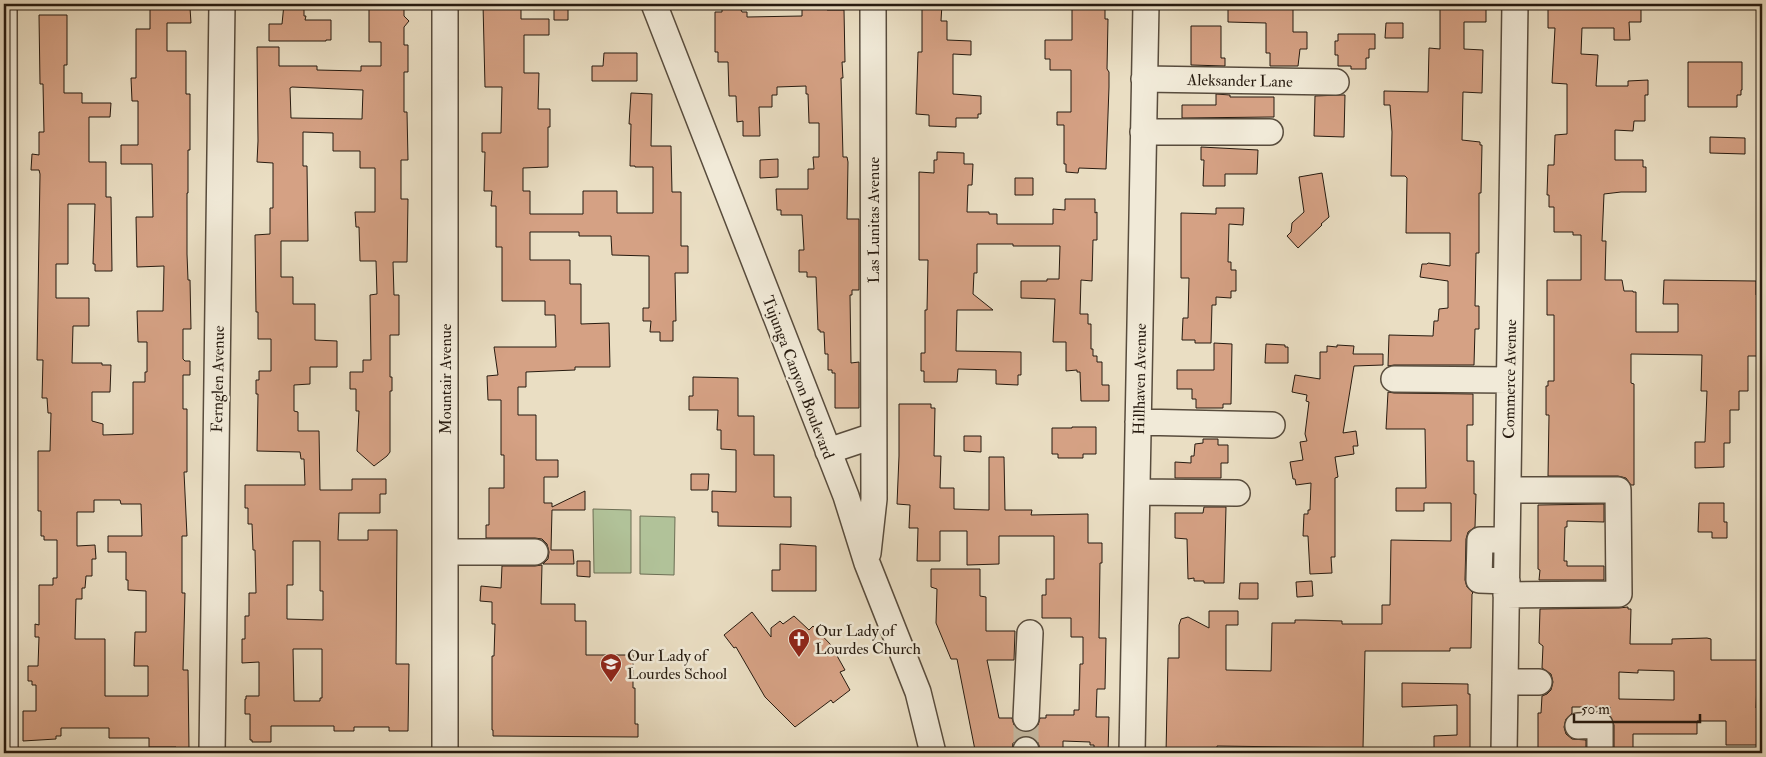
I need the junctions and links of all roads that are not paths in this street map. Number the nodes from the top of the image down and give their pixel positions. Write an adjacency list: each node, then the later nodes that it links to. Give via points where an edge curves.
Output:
1 (4, 4): 10 (street)
2 (222, 4): 32 (street, Fernglen Avenue)
3 (445, 4): 22 (street, Mountair Avenue)
4 (654, 4): 18 (street, Tujunga Canyon Boulevard)
5 (873, 4): 17 (street, Las Lunitas Avenue)
6 (1146, 4): 8 (street, Hillhaven Avenue)
7 (1515, 4): 14 (street, Commerce Avenue)
8 (1144, 79): 9 (street, Aleksander Lane); 11 (street, Hillhaven Avenue)
9 (1336, 82)
10 (4, 119): 31 (street)
11 (1143, 132): 12 (street); 15 (street, Hillhaven Avenue)
12 (1270, 132)
13 (1394, 379): 14 (street)
14 (1509, 380): 19 (street, Commerce Avenue)
15 (1138, 422): 16 (street); 20 (street, Hillhaven Avenue)
16 (1272, 426)
17 (873, 436): 18 (street); 24 (street, Las Lunitas Avenue, via 874,499)
18 (828, 451): 24 (street, Tujunga Canyon Boulevard)
19 (1508, 490): 25 (street, Commerce Avenue); 25 (street, via 1618,490 1619,594)
20 (1137, 492): 21 (street); 35 (street, Hillhaven Avenue)
21 (1237, 493)
22 (445, 552): 23 (street); 33 (street, Mountair Avenue)
23 (535, 552)
24 (867, 563): 34 (street, Tujunga Canyon Boulevard, via 918,692)
25 (1507, 588): 27 (street, Commerce Avenue)
26 (1030, 633): 29 (street)
27 (1505, 682): 28 (street); 36 (street, Commerce Avenue)
28 (1539, 682)
29 (1026, 718)
30 (1578, 726): 37 (street, via 1600,725)
31 (5, 753)
32 (212, 753)
33 (445, 753)
34 (933, 753)
35 (1132, 753)
36 (1504, 753)
37 (1600, 753)

